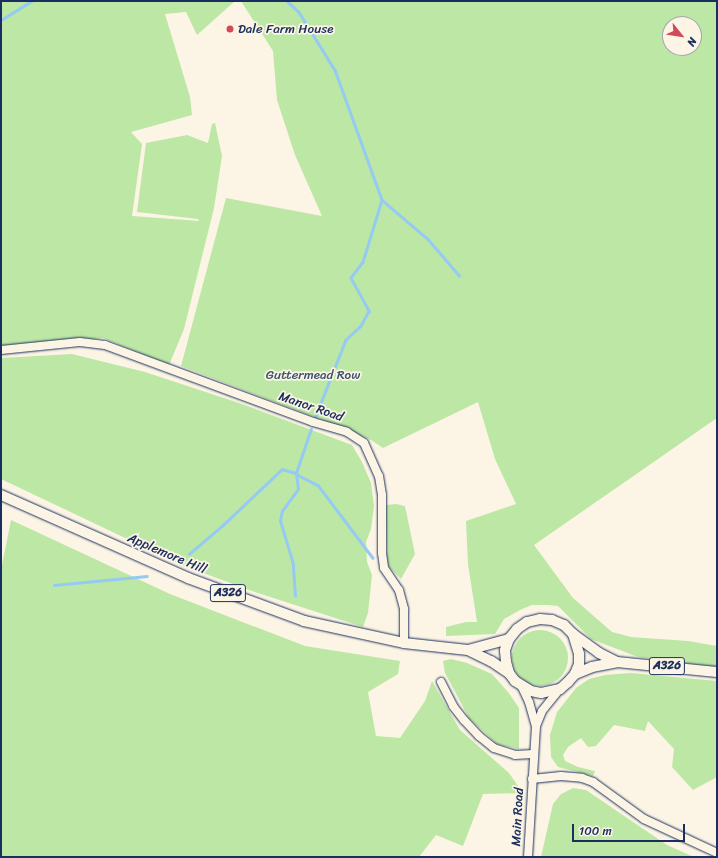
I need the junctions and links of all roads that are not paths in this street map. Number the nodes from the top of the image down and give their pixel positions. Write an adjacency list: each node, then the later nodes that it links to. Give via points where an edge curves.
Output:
1 (1, 350): 5 (street, Manor Road, via 80,342 104,345 313,422 347,432 364,443 380,476 384,568 399,590 404,610)
2 (1, 495): 5 (main road, Applemore Hill / A326, via 188,578 304,621)
3 (573, 634): 4 (main road, via 564,625 540,619 527,622); 7 (main road, A326, via 599,653); 10 (main road, via 580,654)
4 (509, 639): 6 (main road, Applemore Hill / A326); 9 (main road, via 506,656)
5 (404, 643): 6 (main road, Applemore Hill / A326)
6 (468, 650): 9 (main road, Applemore Hill / A326)
7 (617, 662): 8 (main road, A326); 10 (main road, A326, via 592,667)
8 (717, 672)
9 (509, 673): 12 (main road)
10 (575, 674): 13 (main road)
11 (441, 682): 15 (street, via 453,706 464,720 494,748 515,755)
12 (522, 687): 13 (main road, via 541,693); 14 (street, Main Road)
13 (560, 689): 14 (street, Main Road, via 542,711)
14 (536, 726): 15 (street, Main Road)
15 (533, 754): 16 (street, Main Road)
16 (532, 779): 17 (street, Main Road, via 561,776 593,782 644,819); 18 (street, Main Road)
17 (717, 853)
18 (528, 857)

